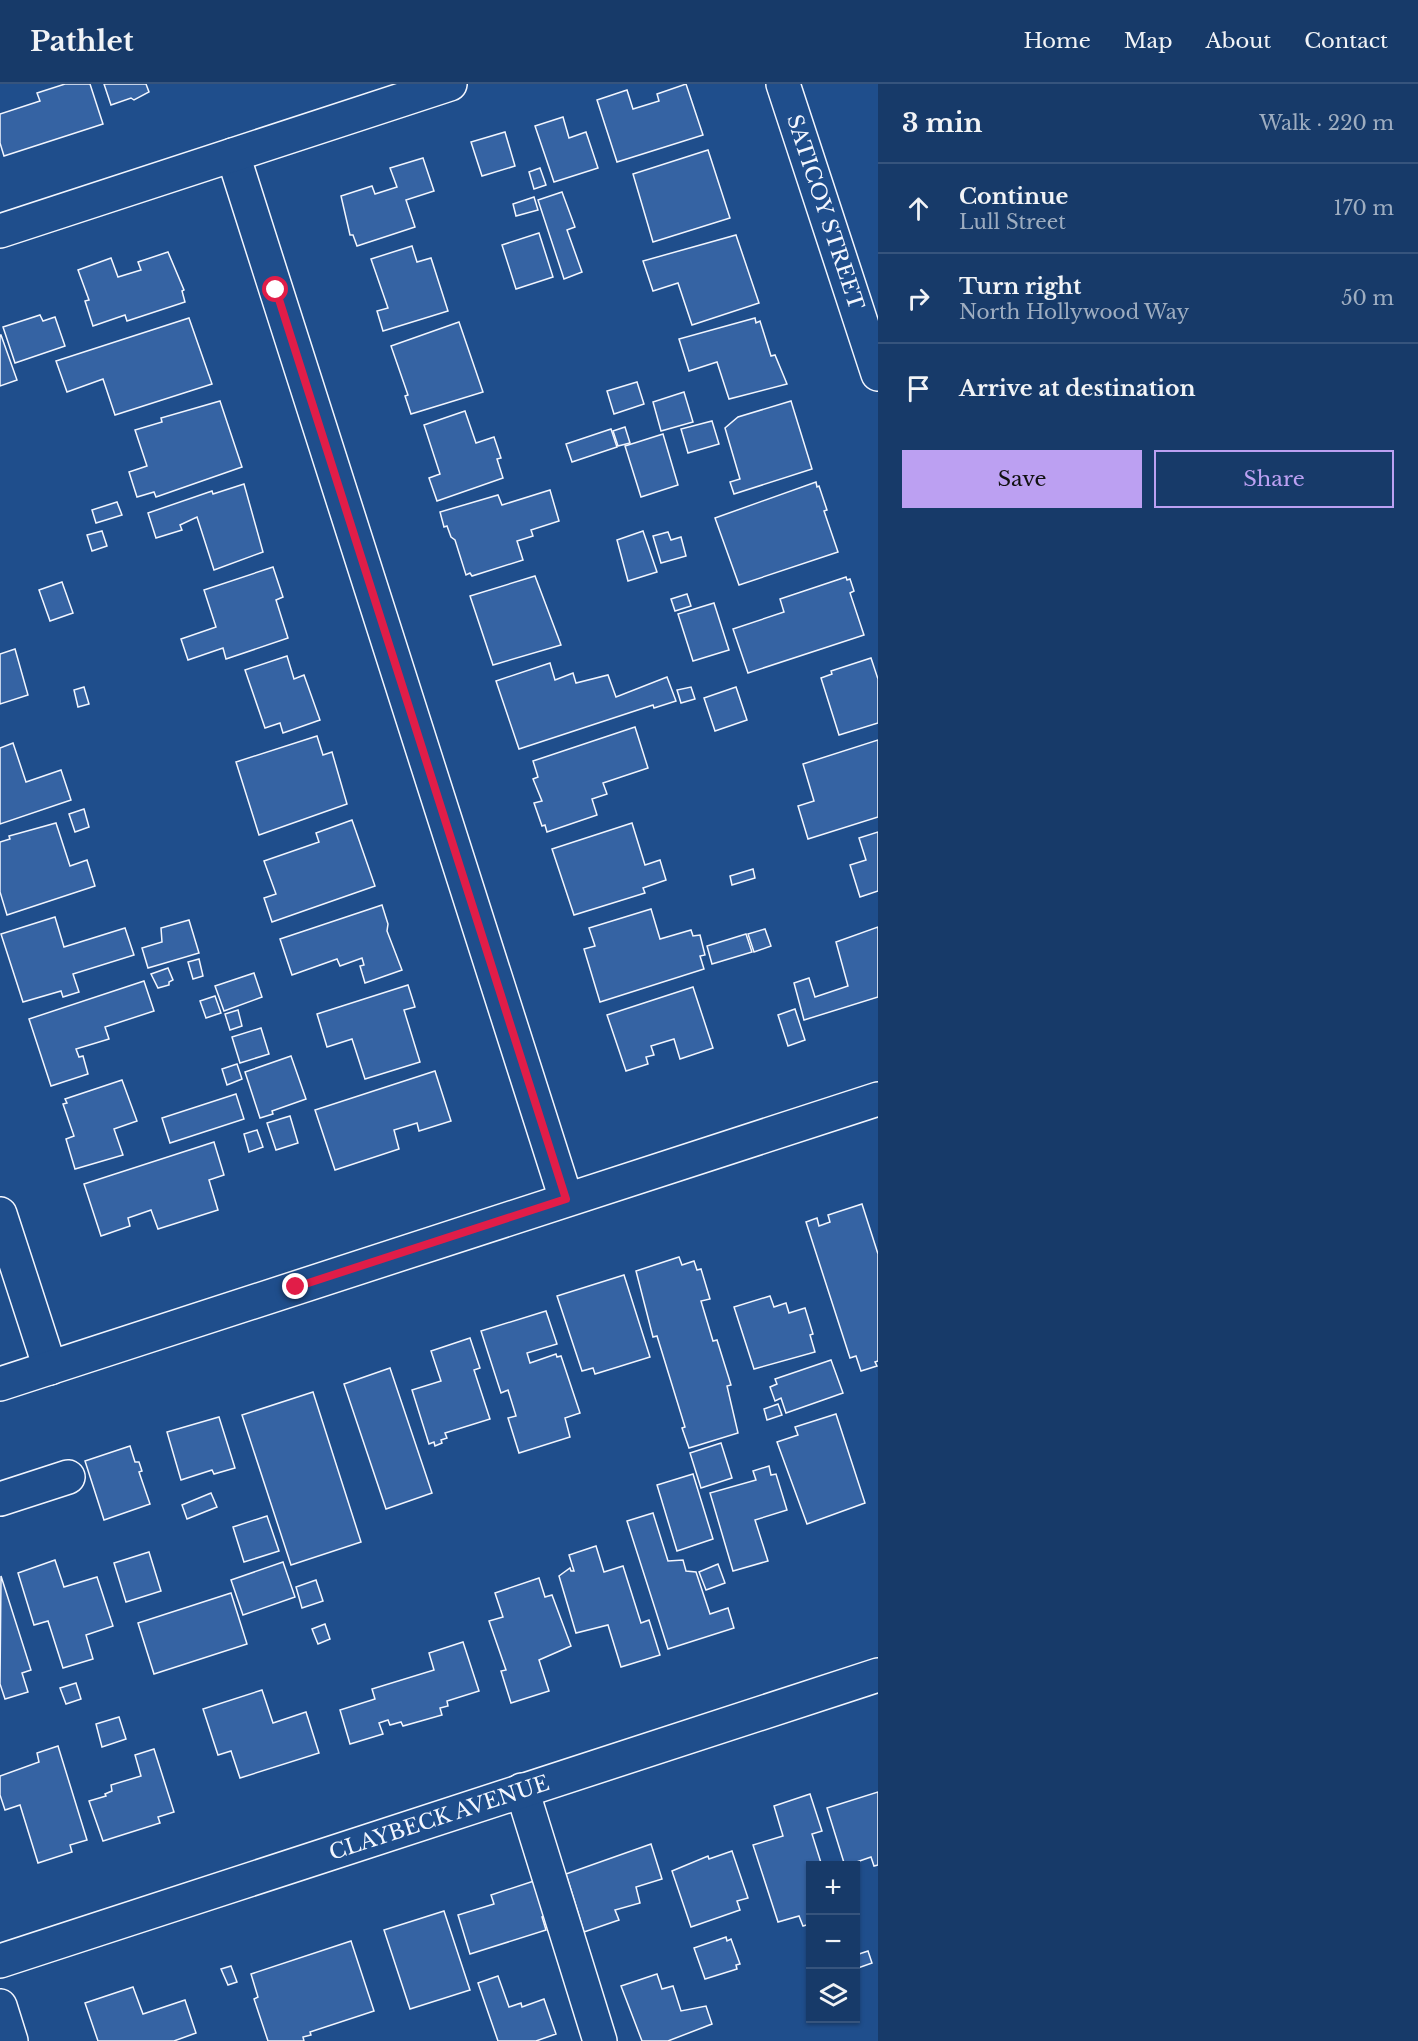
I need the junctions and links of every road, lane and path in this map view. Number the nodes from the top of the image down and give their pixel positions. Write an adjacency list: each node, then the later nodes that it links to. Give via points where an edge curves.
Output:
1 (450, 84): 3 (street)
2 (783, 84): 5 (street, SATICOY STREET)
3 (233, 155): 4 (street); 7 (street)
4 (0, 231)
5 (878, 374)
6 (878, 1099): 7 (street)
7 (566, 1199): 9 (street)
8 (0, 1214): 9 (street)
9 (50, 1368): 10 (street)
10 (0, 1384)
11 (68, 1477): 12 (street)
12 (0, 1499)
13 (878, 1675): 14 (street, CLAYBECK AVENUE)
14 (522, 1790): 15 (street, CLAYBECK AVENUE); 18 (street)
15 (0, 1960)
16 (0, 2006): 17 (street)
17 (11, 2041)
18 (600, 2041)

